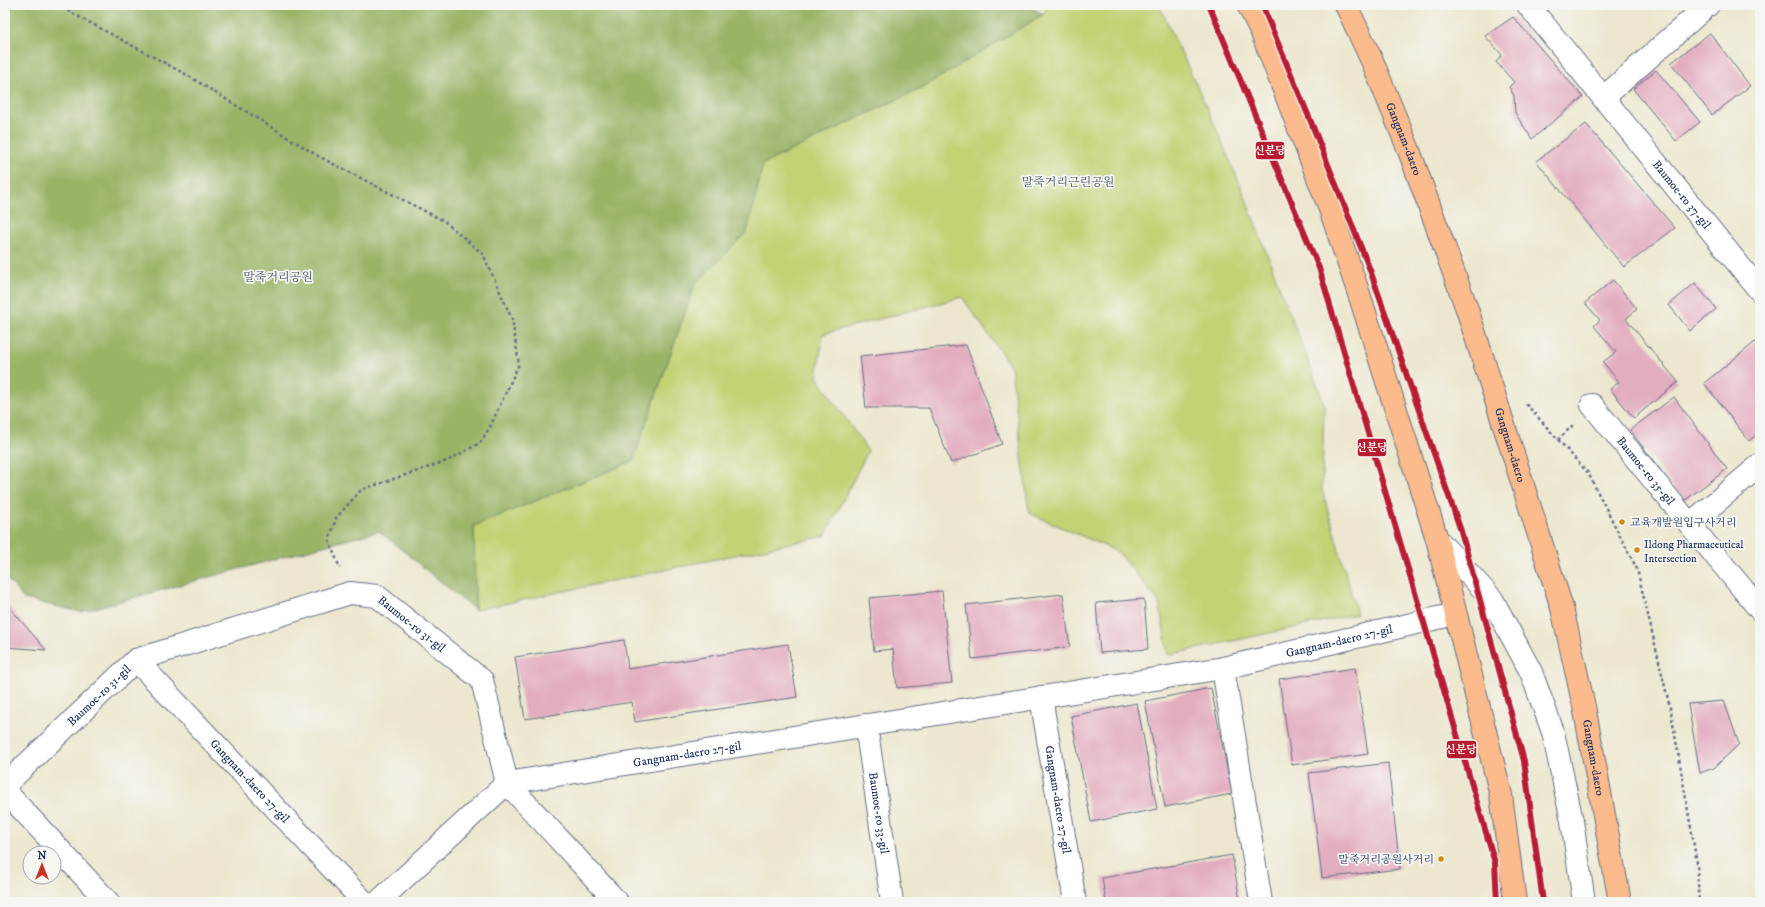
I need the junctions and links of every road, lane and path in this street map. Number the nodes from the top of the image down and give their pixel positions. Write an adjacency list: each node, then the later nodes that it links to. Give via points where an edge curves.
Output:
1 (57, 5): 13 (path, via 187,76 318,156 444,221 483,254 512,319 519,364 480,443 447,461 361,490 336,518 329,541)
2 (1248, 5): 12 (main road, via 1262,33 1330,209)
3 (1346, 5): 32 (main road, Gangnam-daero, via 1408,148 1467,309 1559,601 1585,711)
4 (1528, 5): 6 (street, Baumoe-ro 37-gil)
5 (1708, 5): 6 (street)
6 (1603, 98): 7 (street, Baumoe-ro 37-gil)
7 (1760, 290)
8 (1524, 402): 33 (path, via 1588,473 1637,569 1671,712 1697,863)
9 (1592, 405): 11 (street, Baumoe-ro 35-gil)
10 (1760, 465): 11 (street)
11 (1690, 524): 14 (street, Baumoe-ro 35-gil)
12 (1437, 539): 15 (main road); 31 (street, via 1492,599 1531,672 1553,732 1572,820)
13 (350, 593): 16 (street, Baumoe-ro 31-gil); 20 (street, Baumoe-ro 31-gil, via 377,596 482,680)
14 (1760, 610)
15 (1455, 614): 17 (street, Gangnam-daero 27-gil); 30 (main road, via 1501,795)
16 (136, 660): 21 (street, Baumoe-ro 31-gil); 24 (street, Gangnam-daero 27-gil)
17 (1223, 668): 18 (street, Gangnam-daero 27-gil); 29 (street)
18 (1041, 697): 19 (street, Gangnam-daero 27-gil); 28 (street, Gangnam-daero 27-gil)
19 (866, 725): 20 (street, Gangnam-daero 27-gil); 27 (street, Baumoe-ro 33-gil)
20 (507, 783): 25 (street); 26 (street, Baumoe-ro 31-gil)
21 (5, 785)
22 (5, 791): 23 (street)
23 (108, 902)
24 (364, 902)
25 (378, 902)
26 (617, 902)
27 (892, 902)
28 (1075, 902)
29 (1261, 902)
30 (1515, 902)
31 (1584, 902)
32 (1620, 902)
33 (1699, 902)

